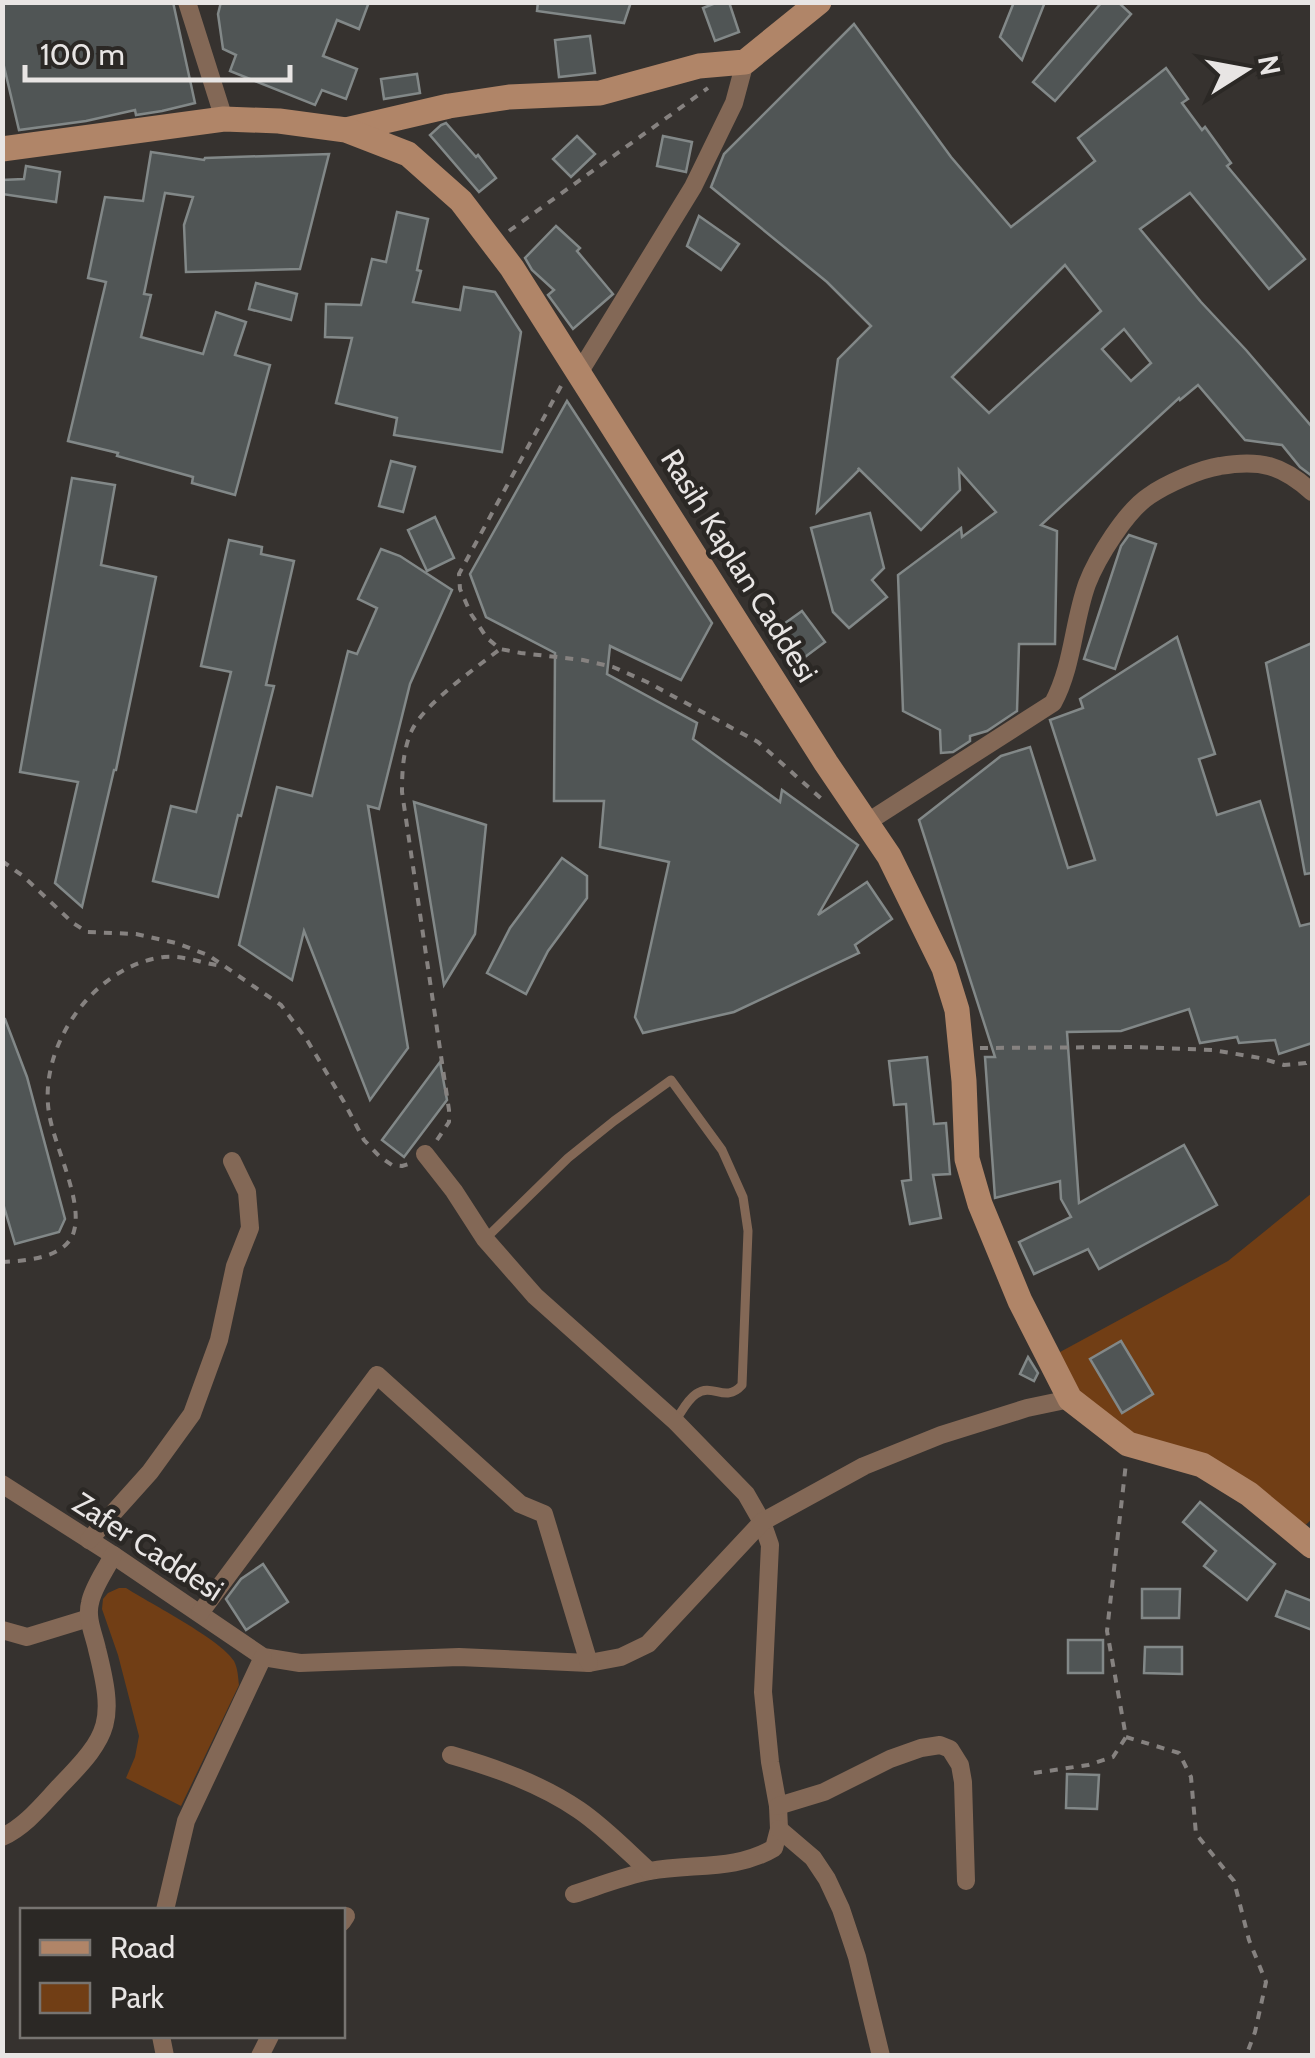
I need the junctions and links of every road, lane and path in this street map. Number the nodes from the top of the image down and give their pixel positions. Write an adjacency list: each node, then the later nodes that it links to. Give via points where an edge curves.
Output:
1 (187, 2): 5 (street)
2 (818, 2): 3 (street)
3 (745, 62): 6 (street, via 699,66 600,92 449,106); 9 (street, via 734,103 693,187)
4 (714, 84): 8 (path)
5 (224, 119): 6 (street, Rasih Kaplan Caddesi); 7 (street, Rasih Kaplan Caddesi)
6 (346, 130): 8 (street, Rasih Kaplan Caddesi, via 408,154 461,200)
7 (2, 149)
8 (492, 242): 9 (street, Rasih Kaplan Caddesi)
9 (576, 369): 11 (path, via 458,574 471,614); 13 (street, Rasih Kaplan Caddesi)
10 (1312, 492): 13 (street, via 1272,465 1244,462 1208,468 1147,496 1110,538 1087,584 1054,703)
11 (500, 648): 12 (path, via 582,660 647,682 758,742); 18 (path, via 422,715 402,764 450,1110 449,1122)
12 (830, 806)
13 (866, 823): 16 (street, Rasih Kaplan Caddesi, via 944,968)
14 (2, 860): 15 (path, via 87,932 176,943)
15 (225, 966): 18 (path, via 281,1006 380,1158 402,1166); 21 (path, via 165,956 134,964 79,1011 49,1071 48,1112 76,1211 74,1235 54,1254)
16 (961, 1048): 17 (path, via 1214,1050 1284,1065); 22 (street, Rasih Kaplan Caddesi, via 967,1159 980,1204)
17 (1312, 1059)
18 (425, 1154): 20 (street)
19 (232, 1161): 27 (street, via 247,1192 250,1228 199,1396 150,1472)
20 (485, 1238): 23 (street, via 535,1296); 23 (lane, via 568,1158 672,1080 730,1164 748,1231 742,1384 734,1393 697,1394)
21 (2, 1262)
22 (1070, 1399): 24 (street, Rasih Kaplan Caddesi); 26 (street, via 926,1441 864,1466)
23 (675, 1421): 26 (street, via 746,1494)
24 (1128, 1444): 28 (street, via 1202,1465); 35 (path, via 1107,1631)
25 (2, 1484): 27 (street, Zafer Caddesi)
26 (762, 1522): 34 (street, via 648,1644); 38 (street, via 770,1545 764,1692)
27 (89, 1540): 29 (street, Zafer Caddesi)
28 (1312, 1546)
29 (113, 1555): 30 (street, Zafer Caddesi); 31 (street)
30 (200, 1614): 33 (street, Zafer Caddesi); 34 (street, via 377,1375 520,1504 544,1514)
31 (89, 1618): 32 (street, via 27,1637); 40 (street, via 106,1693 103,1731 91,1754)
32 (2, 1630)
33 (263, 1657): 34 (street); 44 (street, via 186,1821)
34 (589, 1663)
35 (1126, 1738): 37 (path, via 1113,1757); 46 (path, via 1179,1753 1192,1777 1196,1834 1234,1881 1266,1982)
36 (452, 1755): 41 (street, via 554,1795)
37 (1034, 1773)
38 (778, 1806): 39 (street); 42 (street, via 921,1748 950,1749 963,1782)
39 (779, 1829): 41 (street, via 774,1848 760,1857); 45 (street, via 827,1880 857,1956)
40 (2, 1837)
41 (650, 1871): 43 (street)
42 (966, 1882)
43 (574, 1894)
44 (165, 1908)
45 (881, 2056)
46 (1246, 2056)

